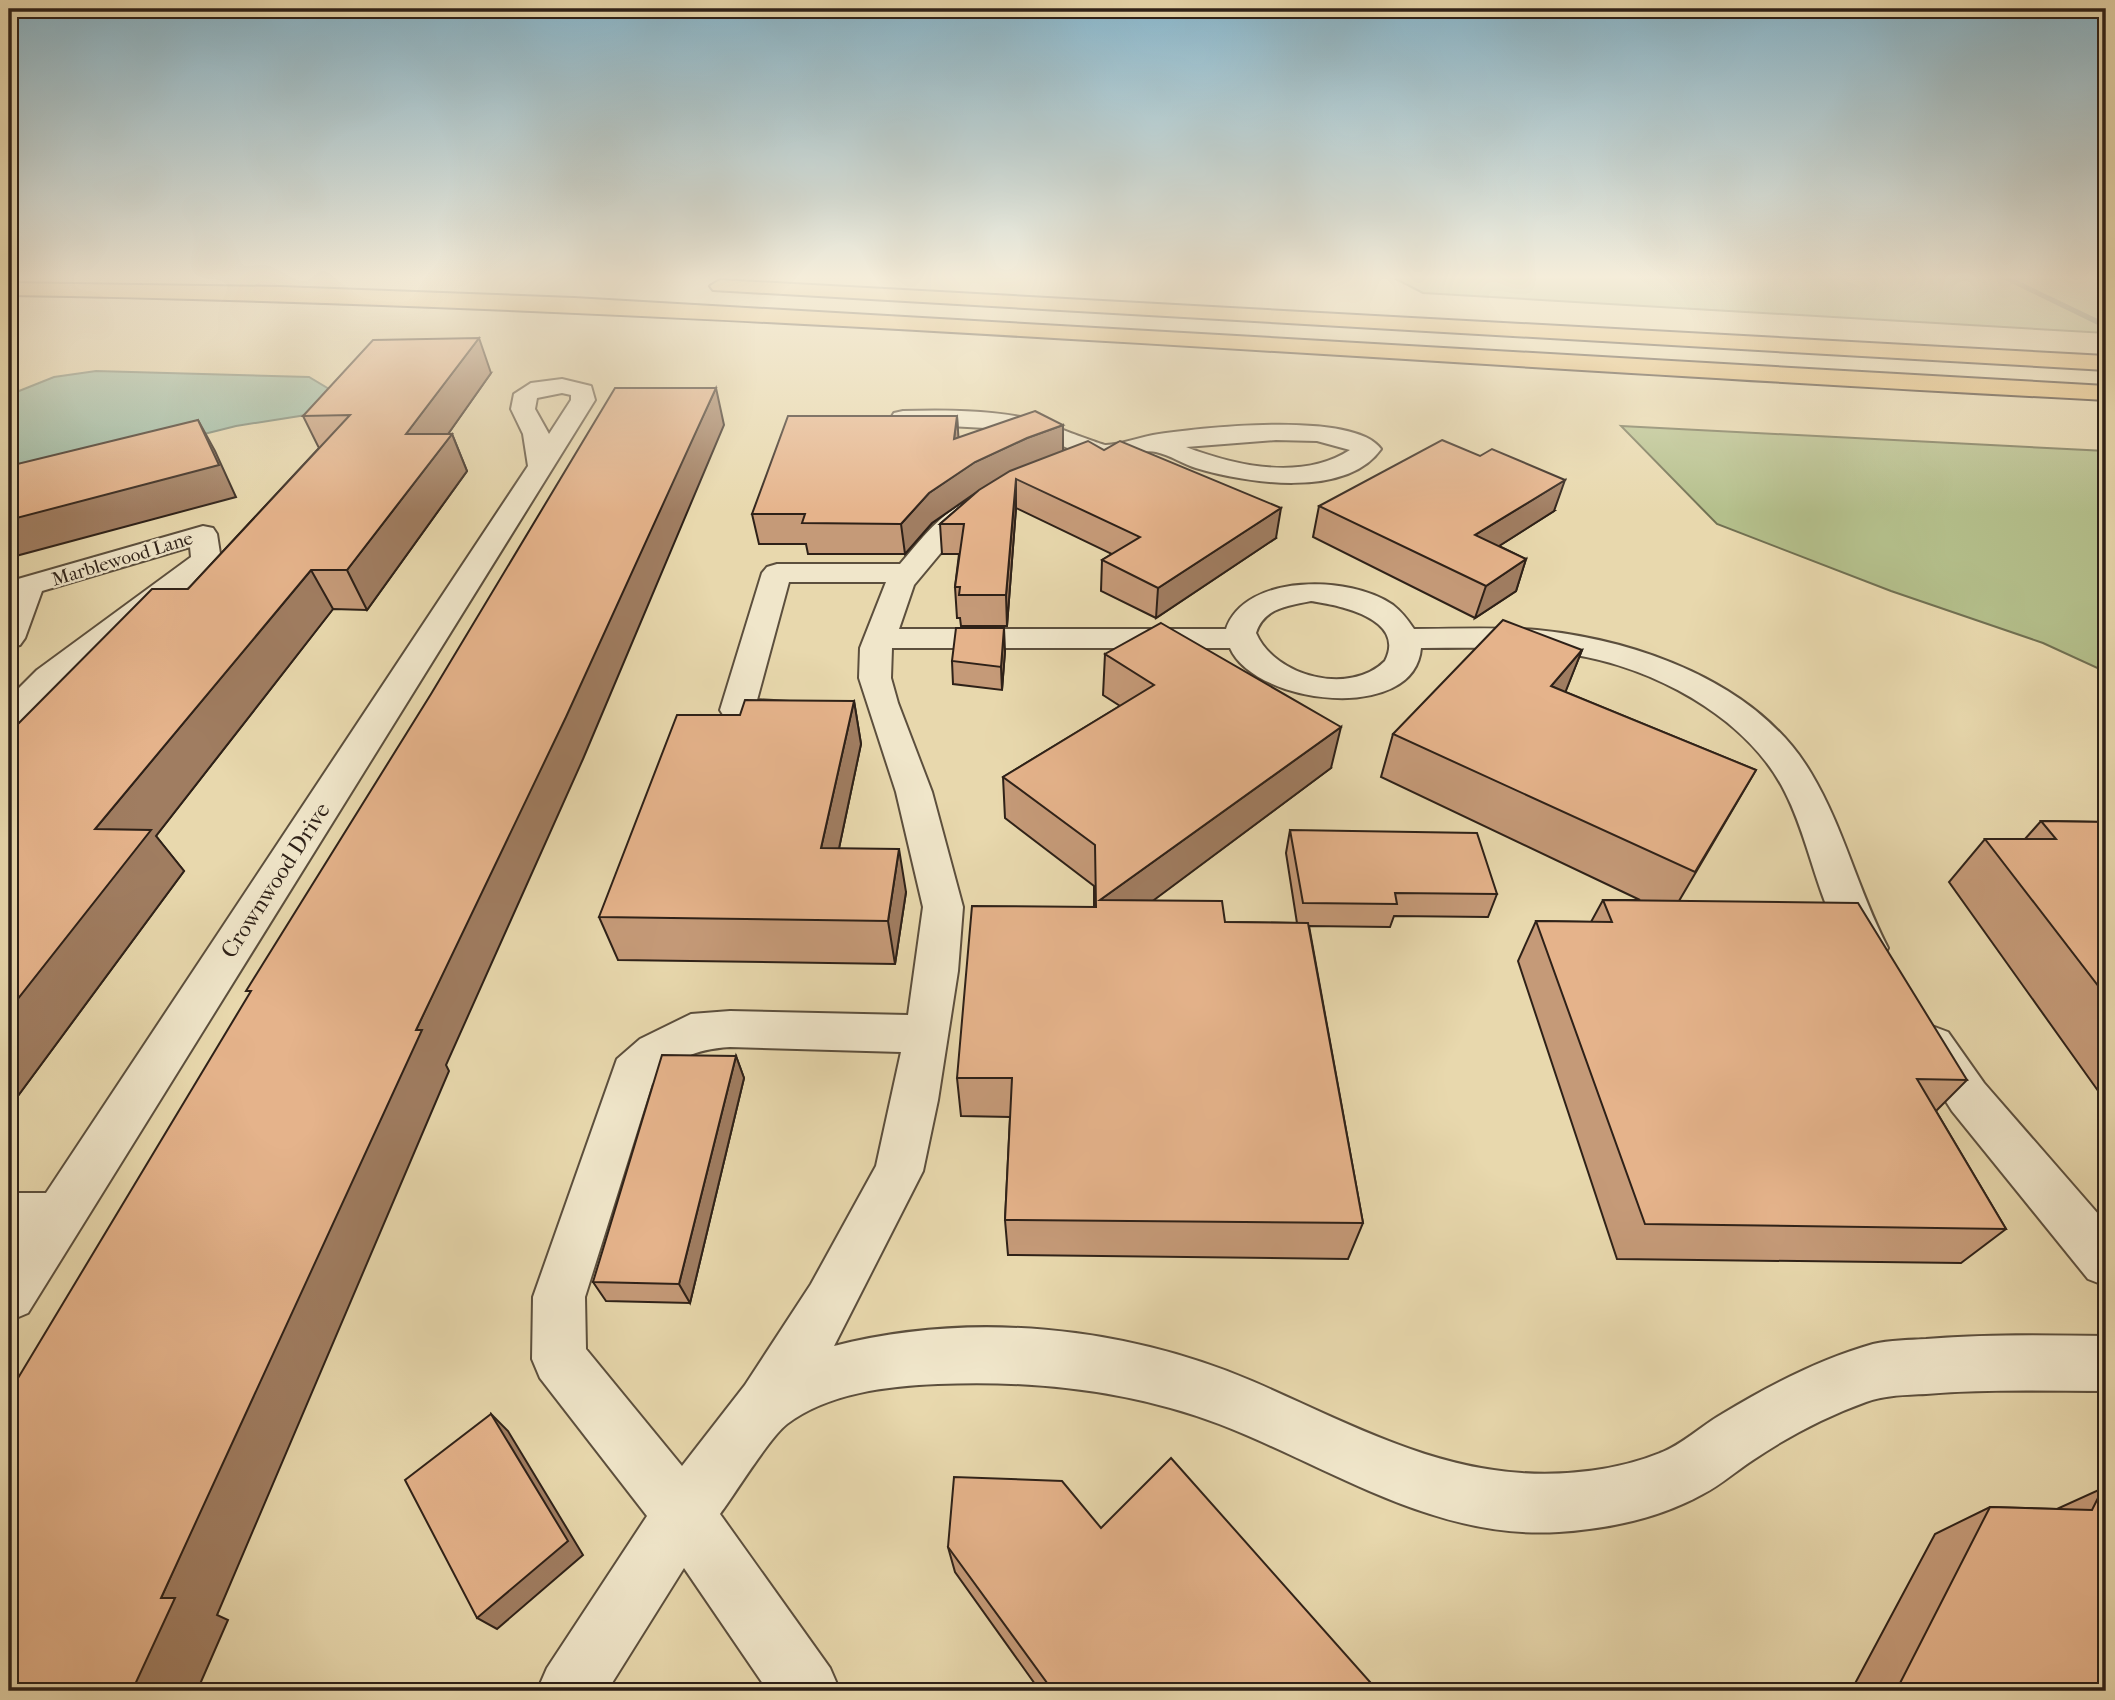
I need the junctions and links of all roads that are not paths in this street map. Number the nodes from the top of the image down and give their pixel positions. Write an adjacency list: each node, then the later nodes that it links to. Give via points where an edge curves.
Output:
1 (1432, 354): 4 (highway)
2 (1949, 354): 3 (highway)
3 (2106, 363)
4 (2095, 393)
5 (877, 418): 7 (street, via 1003,421 1073,438)
6 (1156, 442): 6 (street, via 1204,464 1271,474 1330,470 1359,458 1368,449 1363,443 1339,437 1297,434 1209,435); 7 (street)
7 (1099, 454): 9 (street, via 1032,478 949,525)
8 (541, 466): 20 (street, Crownwood Drive)
9 (908, 573): 12 (street, via 890,605); 14 (street, via 777,573 737,710)
10 (9, 638): 15 (street, Marblewood Lane, via 29,585 203,534 206,560 82,651)
11 (1239, 638): 12 (street); 13 (street, via 1241,623 1250,610 1277,597 1311,592 1348,598 1380,611); 13 (street, via 1247,655 1264,670 1319,689 1376,683 1395,672 1406,657)
12 (879, 639): 18 (street, via 871,711 914,792 943,907)
13 (1405, 639): 16 (street, via 1539,640 1573,646 1646,667 1723,703 1764,737 1794,773 1840,893 1861,939)
14 (817, 711)
15 (9, 717)
16 (1888, 980)
17 (1915, 1021): 21 (street, via 1969,1097)
18 (926, 1034): 24 (street, via 899,1171 830,1303); 25 (street, via 691,1032 656,1052 633,1073 559,1297 559,1359)
19 (9, 1217): 20 (street)
20 (59, 1217): 22 (street, Crownwood Drive)
21 (2105, 1259)
22 (9, 1295)
23 (2106, 1364): 24 (street, via 1934,1365 1872,1372 1812,1395 1671,1480 1590,1500 1524,1503 1460,1494 1380,1467 1169,1377 1096,1363 982,1355 886,1362 823,1376)
24 (765, 1405): 25 (street)
25 (683, 1514): 26 (street); 27 (street)
26 (570, 1691)
27 (807, 1691)

